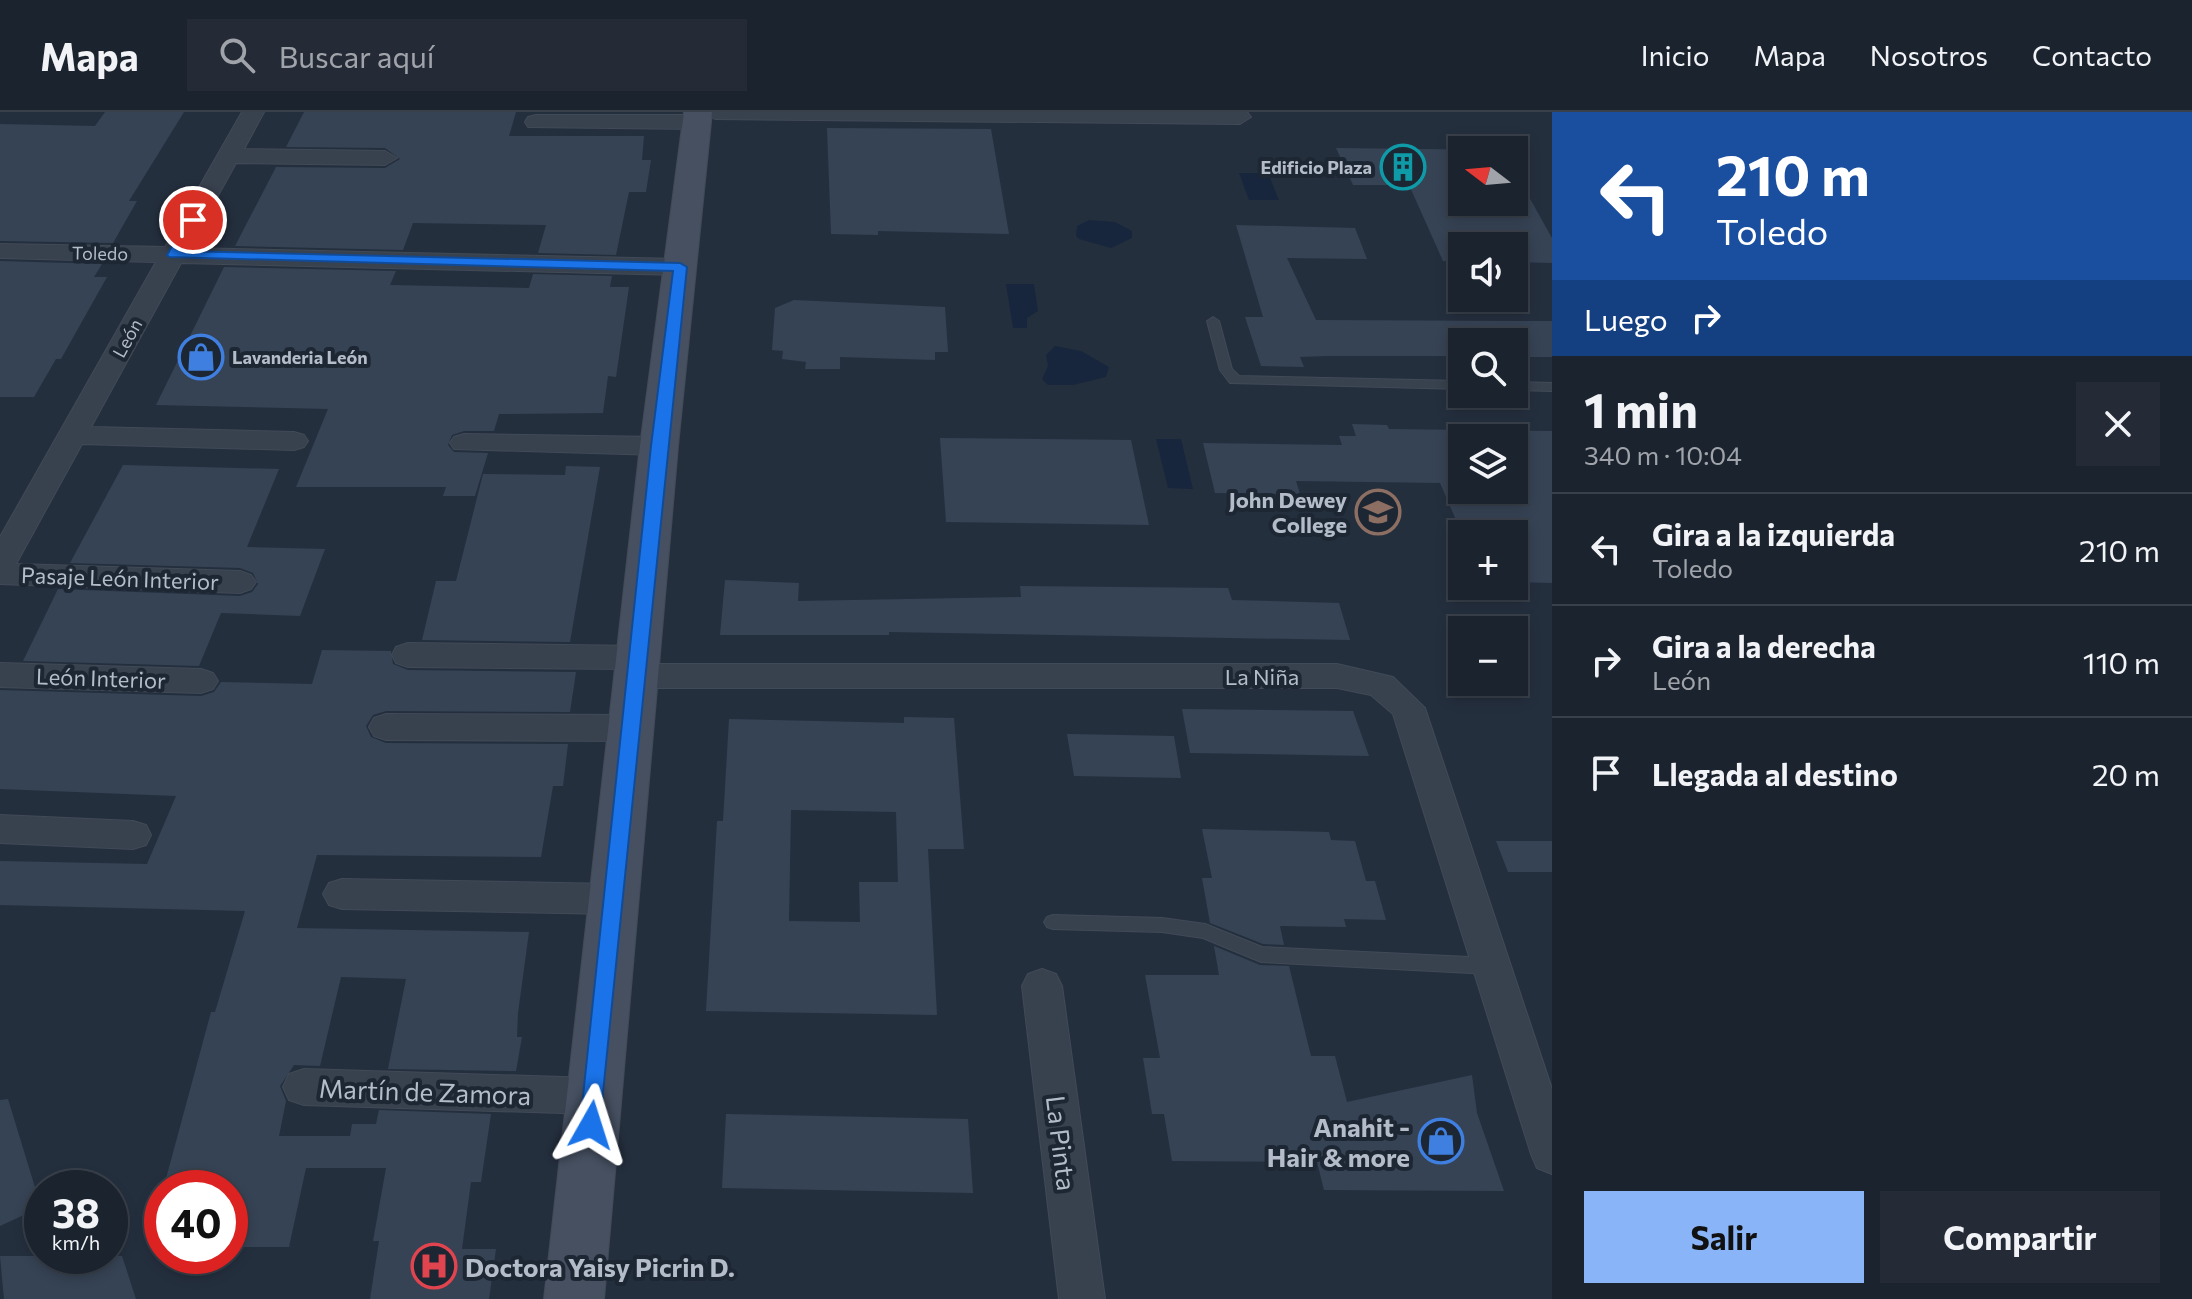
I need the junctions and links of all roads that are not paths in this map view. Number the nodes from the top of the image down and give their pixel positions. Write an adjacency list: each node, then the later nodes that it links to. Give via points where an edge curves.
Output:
1 (253, 112): 5 (street, León)
2 (703, 115): 3 (street); 4 (street); 9 (street)
3 (1240, 117)
4 (536, 122)
5 (230, 156): 6 (street); 8 (street, León)
6 (385, 158)
7 (0, 251): 8 (street, Toledo)
8 (174, 255): 9 (street, Toledo); 14 (street, León)
9 (680, 267): 17 (street)
10 (1213, 321): 11 (lane, via 1226,370 1235,380)
11 (1448, 385)
12 (1528, 386): 13 (lane)
13 (1552, 387)
14 (72, 435): 15 (street); 18 (street, León)
15 (294, 441)
16 (464, 443): 17 (street)
17 (659, 446): 22 (street)
18 (0, 564)
19 (0, 574): 20 (street, Pasaje León Interior)
20 (240, 582)
21 (408, 655): 22 (street)
22 (639, 667): 26 (street); 32 (street, La Niña, via 1366,680 1392,692 1408,708)
23 (0, 675): 24 (street, León Interior)
24 (201, 681)
25 (386, 727): 26 (street)
26 (631, 728): 30 (street)
27 (0, 829): 28 (street)
28 (133, 835)
29 (342, 894): 30 (street)
30 (613, 899): 35 (street)
31 (1053, 922): 32 (lane, via 1205,931 1261,954)
32 (1490, 966): 36 (street, La Niña)
33 (1042, 986): 38 (street, La Pinta)
34 (304, 1087): 35 (street, Martín de Zamora)
35 (594, 1096): 37 (street)
36 (1552, 1154)
37 (574, 1299)
38 (1082, 1299)

